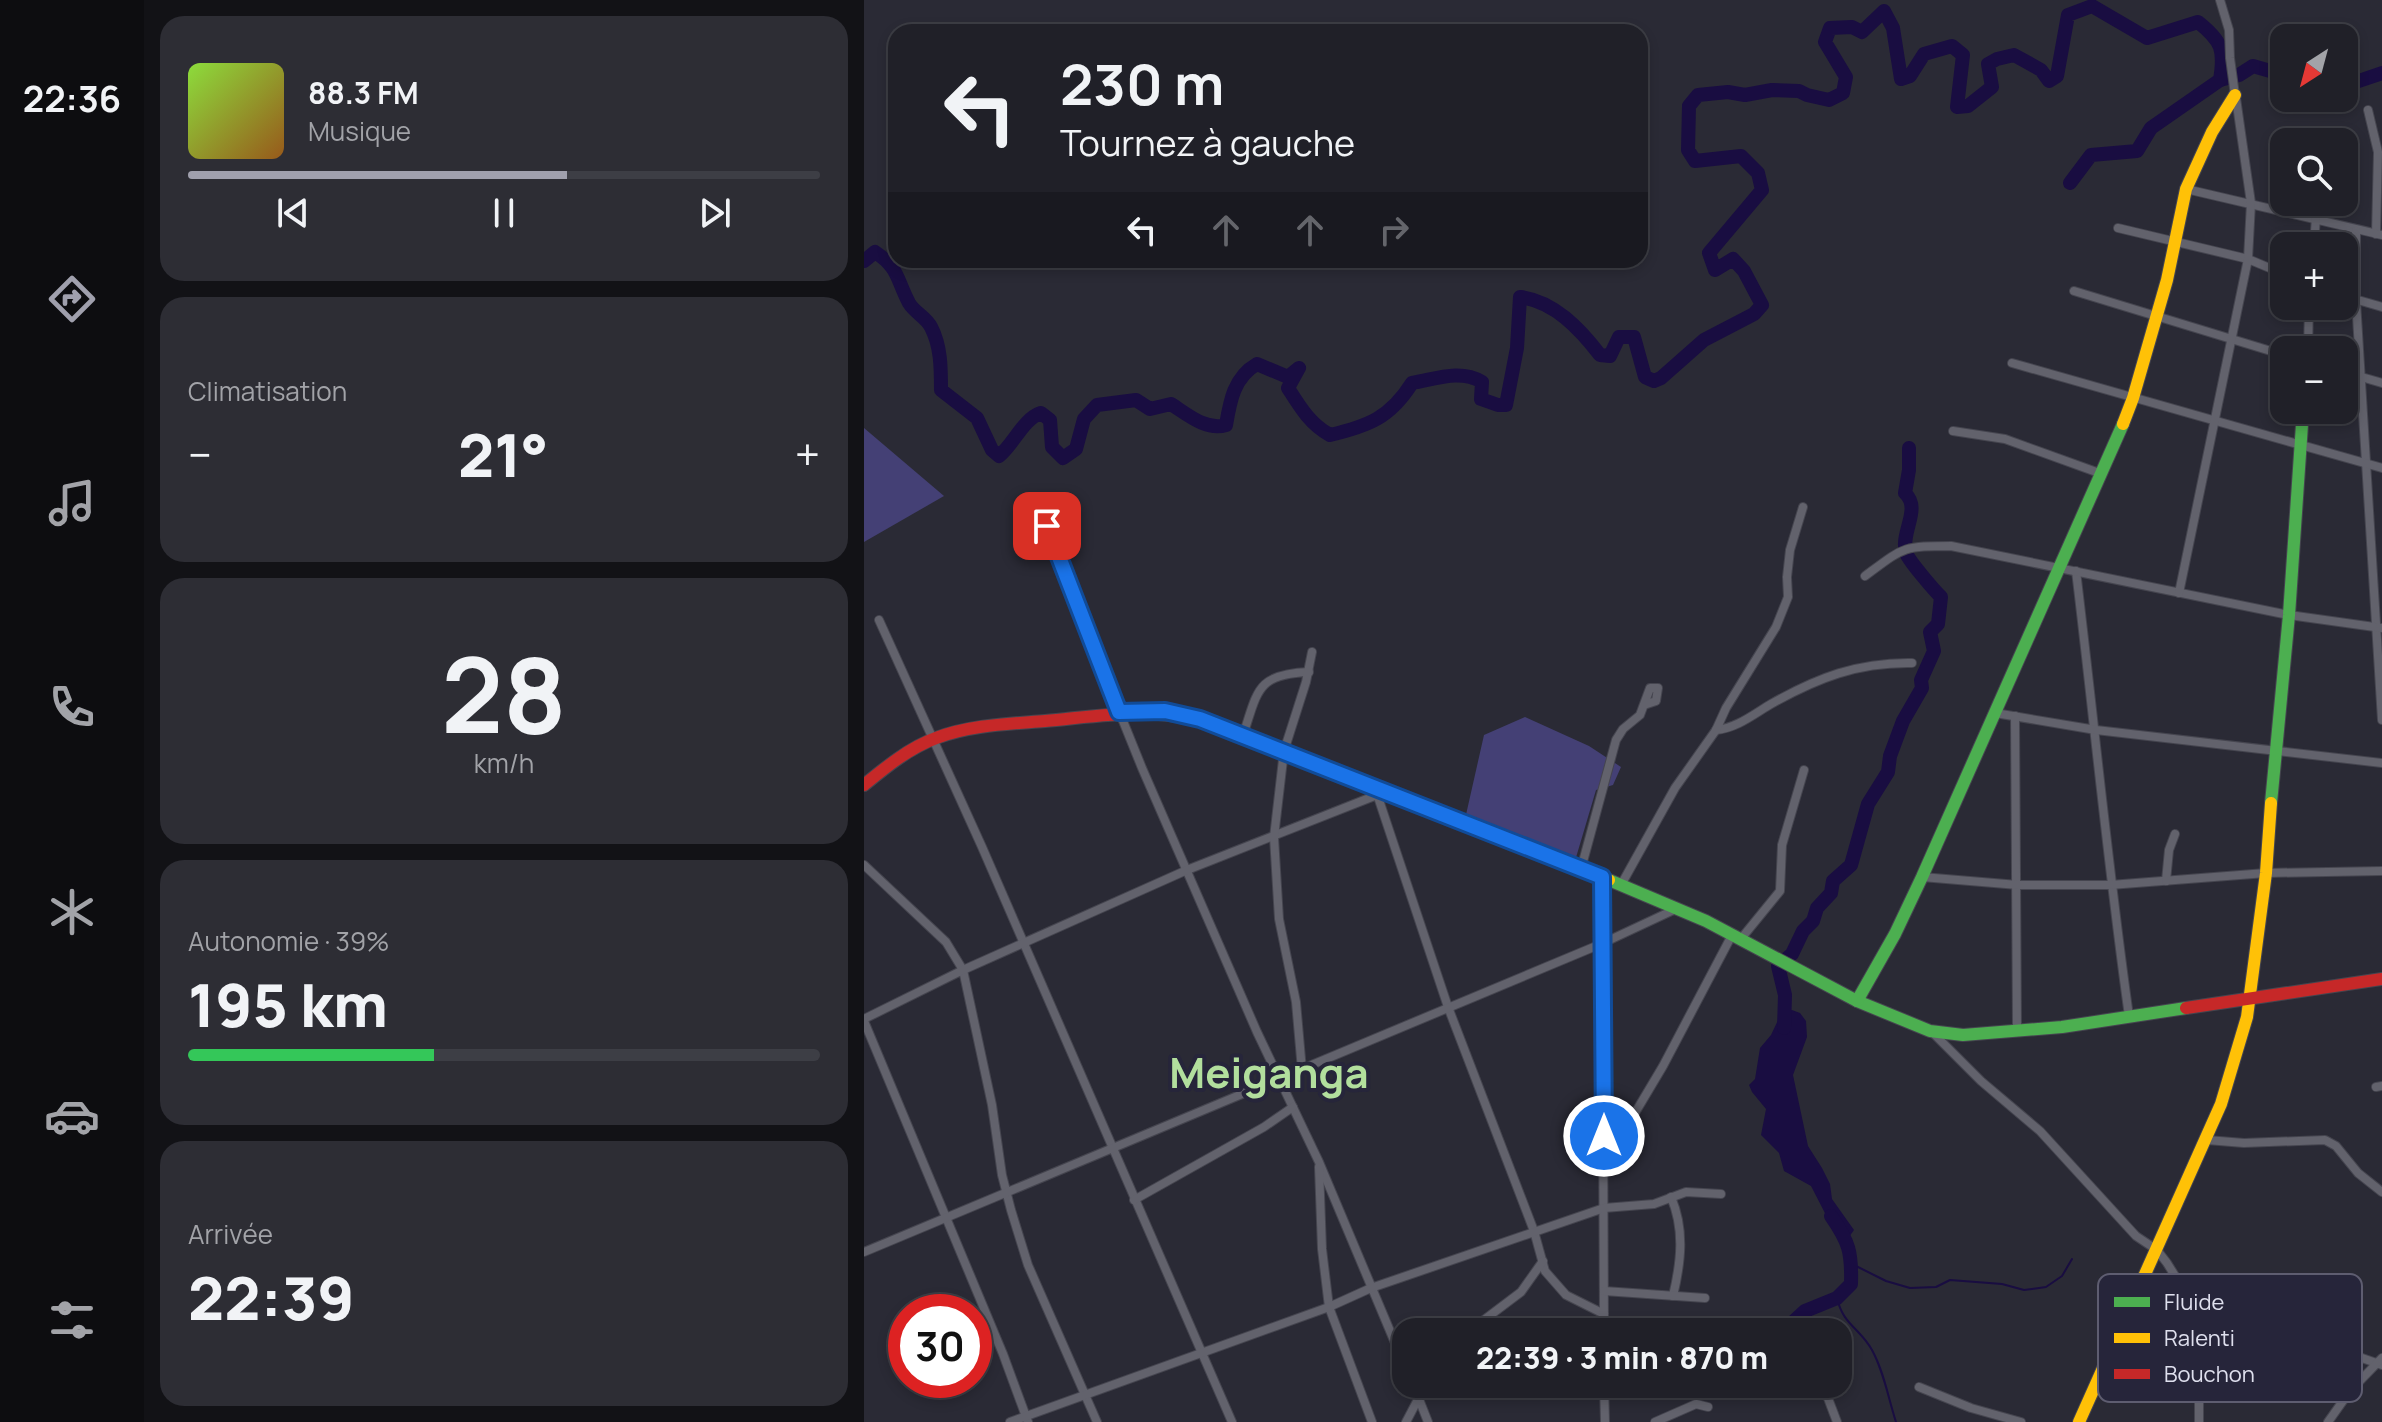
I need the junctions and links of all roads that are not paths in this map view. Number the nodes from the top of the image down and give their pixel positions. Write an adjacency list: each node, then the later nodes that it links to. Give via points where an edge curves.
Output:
1 (2220, 0): 2 (street, via 2229,30)
2 (2235, 96): 4 (street); 5 (street)
3 (2368, 110): 11 (street, via 2378,152)
4 (2186, 189): 5 (street); 12 (street)
5 (2251, 203): 7 (street); 13 (street)
6 (2316, 216): 7 (street)
7 (2316, 219): 9 (street); 10 (street)
8 (2118, 228): 12 (street)
9 (2356, 231): 11 (street)
10 (2315, 232)
11 (2379, 235)
12 (2176, 240): 13 (street); 18 (street)
13 (2248, 259): 14 (street); 20 (street)
14 (2270, 268)
15 (2074, 291): 18 (street)
16 (2358, 301): 17 (street)
17 (2382, 307)
18 (2156, 318): 20 (street); 26 (street)
19 (2357, 320): 24 (street)
20 (2232, 341): 21 (street); 27 (street)
21 (2270, 351)
22 (2012, 363): 26 (street)
23 (2358, 375): 24 (street)
24 (2361, 376): 25 (street); 31 (street)
25 (2382, 383)
26 (2133, 398): 27 (street); 33 (street)
27 (2213, 419): 30 (street); 39 (street)
28 (2302, 424): 30 (street)
29 (1953, 431): 33 (street, via 2015,442)
30 (2300, 443): 31 (street); 40 (street)
31 (2368, 465): 32 (street); 42 (street)
32 (2382, 468)
33 (2102, 474): 36 (street)
34 (1803, 507): 51 (street, via 1790,550 1785,605)
35 (1044, 512): 47 (street)
36 (2059, 568): 37 (street); 38 (street, via 1962,548 1918,545 1894,553); 48 (street)
37 (2076, 571): 39 (street); 52 (street)
38 (1865, 576)
39 (2179, 593): 40 (street)
40 (2289, 615): 42 (street); 55 (street)
41 (879, 620): 54 (street)
42 (2378, 628): 50 (street)
43 (1312, 652): 45 (street)
44 (1912, 663): 51 (street, via 1837,672 1734,726)
45 (1309, 672): 53 (street, via 1278,674 1265,683); 56 (street)
46 (1644, 705): 64 (street, via 1616,740)
47 (1119, 712): 53 (street, via 1165,711); 54 (street, via 976,728); 65 (street)
48 (1995, 713): 49 (street); 69 (street)
49 (2015, 716): 52 (street); 72 (street)
50 (2382, 720)
51 (1716, 730): 71 (street, via 1683,775)
52 (2096, 730): 55 (street); 73 (street)
53 (1243, 735): 56 (street)
54 (934, 739): 59 (street); 76 (street)
55 (2275, 748): 57 (street); 67 (street)
56 (1284, 751): 60 (street); 62 (street)
57 (2382, 763)
58 (1804, 770): 75 (street, via 1782,845 1780,891)
59 (864, 785)
60 (1376, 791): 62 (street); 64 (street); 82 (street)
61 (2175, 834): 70 (street)
62 (1274, 837): 65 (street); 87 (street, via 1279,919 1296,1002)
63 (864, 865): 78 (street, via 946,942)
64 (1581, 869): 68 (street)
65 (1187, 870): 76 (street); 88 (street)
66 (2382, 871): 67 (street)
67 (2266, 873): 70 (street); 80 (street)
68 (1602, 877): 71 (street); 77 (street)
69 (1922, 877): 72 (street); 81 (street)
70 (2166, 881): 73 (street)
71 (1621, 885): 74 (street)
72 (2018, 885): 73 (street); 86 (street)
73 (2110, 885): 83 (street)
74 (1678, 908): 75 (street); 77 (street)
75 (1736, 937): 81 (street); 93 (street)
76 (1024, 943): 78 (street); 91 (street)
77 (1601, 944): 82 (street); 93 (street)
78 (963, 970): 84 (street); 95 (street)
79 (2382, 979): 80 (street)
80 (2248, 998): 83 (street); 90 (street, via 2235,1059)
81 (1857, 1001): 85 (street)
82 (1448, 1007): 87 (street); 101 (street)
83 (2129, 1016): 86 (street)
84 (864, 1020): 100 (street)
85 (1930, 1031): 86 (street); 102 (street, via 2048,1139 2136,1236)
86 (2017, 1031)
87 (1302, 1070): 88 (street)
88 (1280, 1079): 89 (street); 91 (street)
89 (1293, 1107): 92 (street); 98 (street)
90 (2207, 1140): 94 (street, via 2325,1140); 102 (street)
91 (1112, 1149): 95 (street); 98 (street)
92 (1319, 1162): 107 (street); 111 (street)
93 (1604, 1166): 99 (street)
94 (2382, 1192)
95 (1006, 1193): 100 (street); 121 (street, via 1028,1265)
96 (1721, 1194): 97 (street, via 1694,1191)
97 (1671, 1197): 99 (street, via 1654,1204); 109 (street, via 1679,1216 1681,1248)
98 (1134, 1200): 116 (street)
99 (1604, 1208): 101 (street); 108 (street)
100 (945, 1218): 103 (street); 128 (street)
101 (1534, 1231): 104 (street); 107 (street)
102 (2157, 1250): 105 (street); 106 (street)
103 (864, 1252)
104 (1543, 1261): 112 (street, via 1566,1295); 113 (street, via 1521,1292)
105 (2146, 1274)
106 (2173, 1274)
107 (1371, 1288): 111 (street); 115 (street)
108 (1604, 1291): 109 (street); 112 (street)
109 (1673, 1296): 110 (street)
110 (1705, 1298)
111 (1329, 1307): 116 (street); 132 (street)
112 (1604, 1314): 114 (street)
113 (1487, 1318)
114 (1604, 1318)
115 (1392, 1337)
116 (1203, 1353): 121 (street); 131 (street)
117 (2380, 1362): 118 (street)
118 (2362, 1379)
119 (2098, 1380): 139 (street)
120 (1919, 1387): 138 (street)
121 (1085, 1393): 128 (street); 130 (street)
122 (1417, 1398): 133 (street)
123 (1419, 1398): 134 (street)
124 (1604, 1398): 135 (street)
125 (1828, 1398): 137 (street)
126 (2342, 1402): 140 (street)
127 (1708, 1407): 136 (street, via 1696,1404)
128 (1027, 1419): 129 (street)
129 (1010, 1422)
130 (1097, 1422)
131 (1232, 1422)
132 (1372, 1422)
133 (1406, 1422)
134 (1428, 1422)
135 (1605, 1422)
136 (1655, 1422)
137 (1837, 1422)
138 (2021, 1422)
139 (2079, 1422)
140 (2328, 1422)

